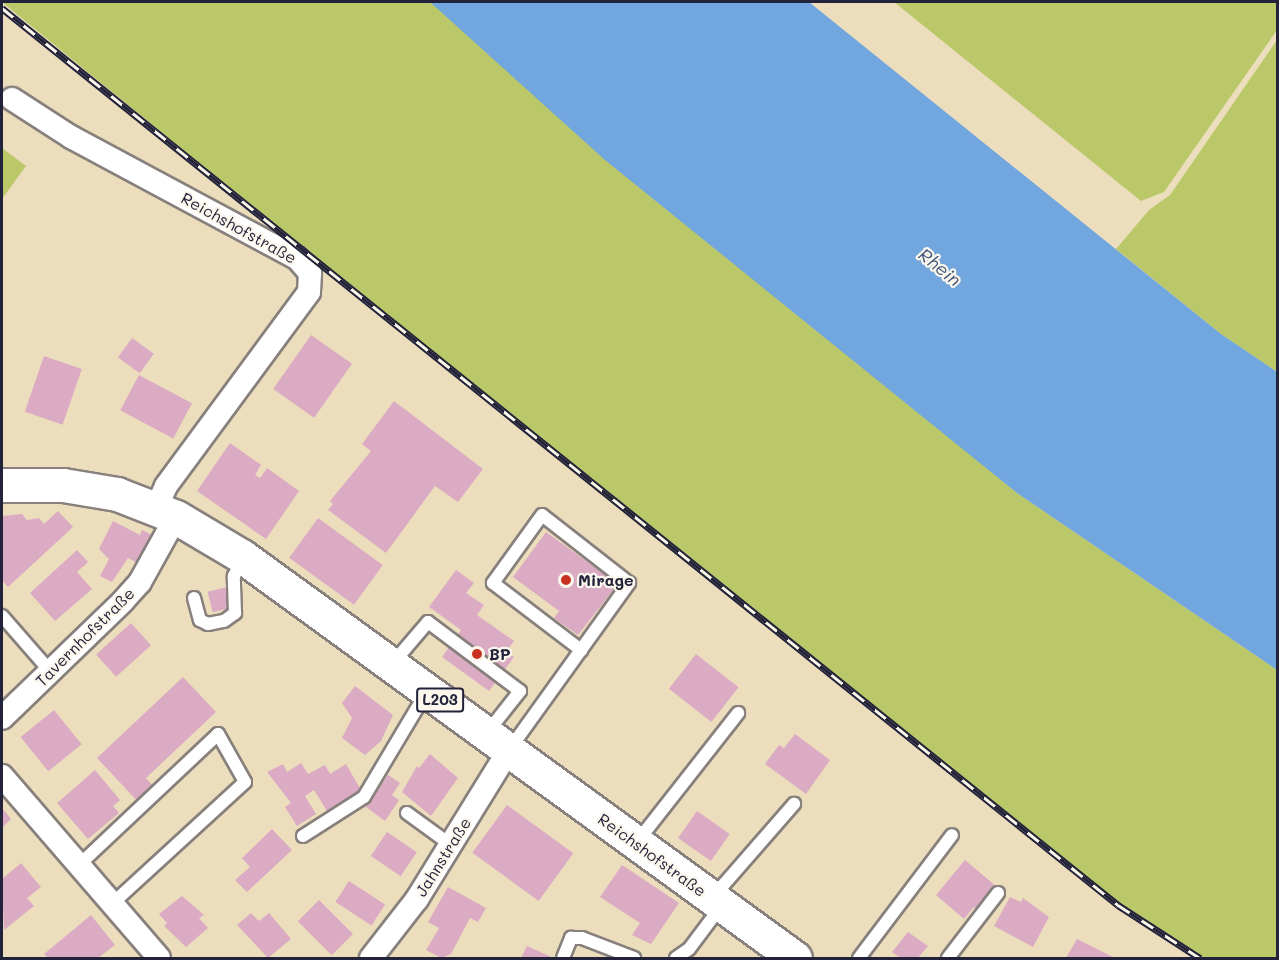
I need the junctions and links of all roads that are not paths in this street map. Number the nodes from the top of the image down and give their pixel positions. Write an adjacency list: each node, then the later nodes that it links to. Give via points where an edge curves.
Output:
1 (12, 99): 3 (street, Reichshofstraße, via 71,137 297,258 310,273 309,292 166,486)
2 (2, 485): 3 (main road, Reichshofstraße / L203, via 63,485 117,494)
3 (166, 513): 4 (main road, Reichshofstraße / L203); 9 (street, Tavernhofstraße, via 140,582)
4 (243, 557): 5 (lane, via 234,576 234,613 224,621 208,624 200,620); 8 (main road, Reichshofstraße / L203)
5 (194, 598)
6 (2, 616): 9 (lane)
7 (581, 650): 7 (lane, via 493,583 542,515 629,582); 13 (lane)
8 (392, 665): 10 (main road, Reichshofstraße / L203); 13 (lane, via 428,622 520,691)
9 (50, 671): 12 (street, Tavernhofstraße)
10 (427, 691): 13 (main road, Reichshofstraße / L203); 18 (lane, via 364,797)
11 (738, 713): 19 (lane)
12 (2, 718)
13 (498, 742): 19 (main road, Reichshofstraße / L203); 20 (street, Jahnstraße)
14 (2, 776): 21 (street)
15 (794, 804): 23 (lane)
16 (407, 813): 20 (lane)
17 (952, 835): 31 (lane)
18 (303, 837)
19 (637, 843): 23 (main road, Reichshofstraße / L203)
20 (451, 844): 26 (street, Jahnstraße, via 395,930)
21 (79, 865): 24 (street); 24 (lane, via 218,734 245,782)
22 (998, 893): 32 (lane)
23 (717, 902): 29 (lane, via 689,949); 30 (main road, Reichshofstraße / L203)
24 (112, 904): 25 (street)
25 (159, 958)
26 (371, 958)
27 (563, 958): 28 (lane, via 571,938 582,938)
28 (634, 958)
29 (676, 958)
30 (795, 958)
31 (858, 958)
32 (948, 958)

